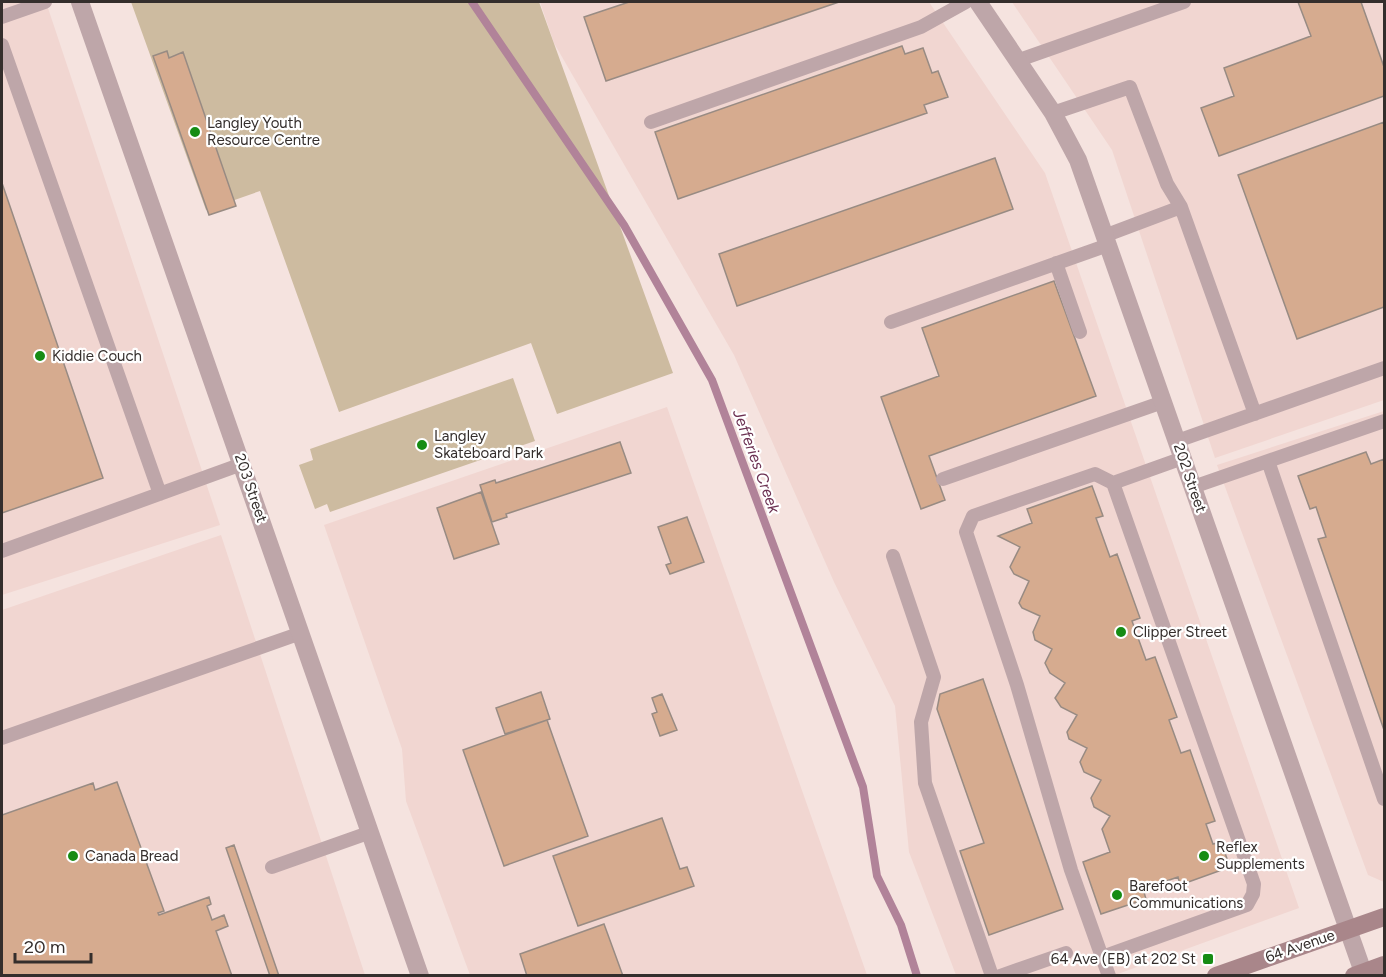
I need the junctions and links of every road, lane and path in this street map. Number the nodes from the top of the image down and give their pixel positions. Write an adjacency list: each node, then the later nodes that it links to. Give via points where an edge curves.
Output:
1 (45, 2): 6 (lane)
2 (80, 2): 22 (street, 203 Street)
3 (966, 2): 10 (lane, via 921,27)
4 (978, 2): 8 (street, 202 Street)
5 (1184, 2): 8 (lane)
6 (2, 17)
7 (2, 45): 26 (lane)
8 (1020, 60): 9 (street, 202 Street)
9 (1053, 113): 11 (lane, via 1130,87 1167,184); 12 (street, 202 Street, via 1078,160)
10 (651, 122)
11 (1181, 207): 12 (lane); 18 (lane)
12 (1106, 240): 13 (lane); 17 (street, 202 Street)
13 (1056, 263): 14 (lane); 15 (lane)
14 (891, 322)
15 (1080, 332)
16 (1384, 368): 18 (lane)
17 (1163, 402): 20 (street, 202 Street); 23 (lane)
18 (1255, 414): 20 (lane)
19 (1384, 421): 21 (lane)
20 (1180, 450): 24 (lane); 25 (street, 202 Street)
21 (1268, 461): 25 (lane); 31 (lane)
22 (242, 464): 26 (lane); 29 (street, 203 Street)
23 (943, 479)
24 (1113, 483): 37 (lane, via 1254,884 1247,905); 37 (lane, via 1095,474 973,516 966,532 1017,685 1071,870)
25 (1193, 487): 35 (street, 202 Street)
26 (160, 494): 27 (lane)
27 (2, 550)
28 (894, 556): 41 (lane, via 934,677 921,722 925,783)
29 (301, 633): 30 (lane); 32 (street, 203 Street)
30 (2, 738)
31 (1384, 799)
32 (371, 832): 33 (lane); 40 (street, 203 Street)
33 (272, 867)
34 (1384, 917): 35 (main road, 64 Avenue)
35 (1349, 929): 39 (street, 202 Street); 44 (main road, 64 Avenue)
36 (1066, 953): 42 (lane)
37 (1102, 957): 43 (lane)
38 (1384, 965): 39 (main road)
39 (1359, 974)
40 (420, 975)
41 (992, 975)
42 (1000, 975)
43 (1109, 975)
44 (1216, 975)

